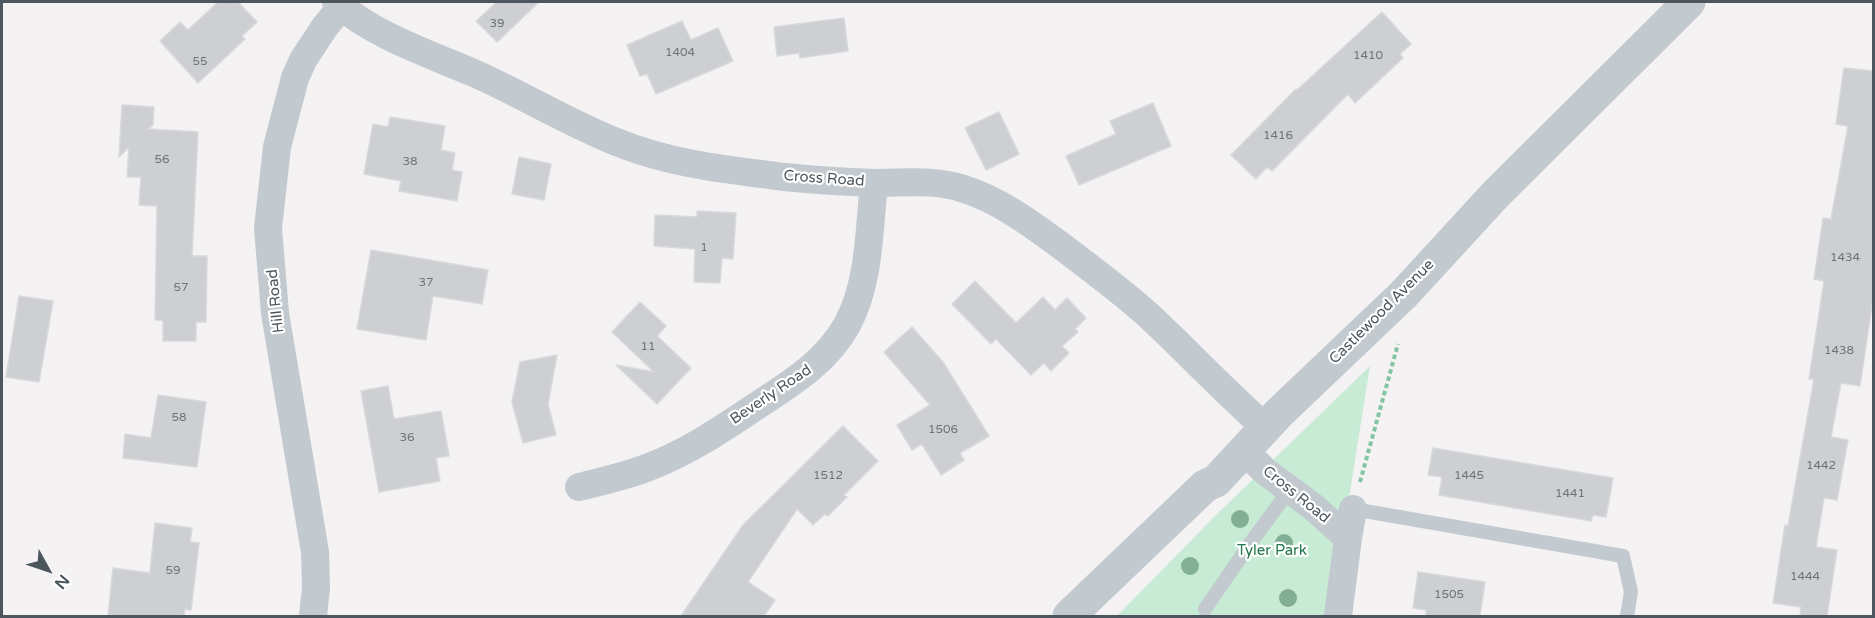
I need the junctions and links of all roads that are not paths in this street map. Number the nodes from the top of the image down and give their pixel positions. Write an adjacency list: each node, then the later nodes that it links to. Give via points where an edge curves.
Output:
1 (1689, 2): 4 (street, Castlewood Avenue, via 1495,195 1404,294)
2 (341, 3): 3 (street, Cross Road, via 363,24 486,78 586,129 662,158 714,169); 11 (street, Hill Road, via 295,78 277,147 268,228 275,313 315,552)
3 (874, 183): 4 (street, Cross Road, via 938,182 1004,207 1146,313); 6 (street, Beverly Road, via 861,289 847,325 828,353 809,371 700,443 648,468)
4 (1265, 427): 5 (street, Castlewood Avenue)
5 (1244, 451): 7 (street, Cross Road); 12 (street, Castlewood Avenue)
6 (579, 487)
7 (1290, 489): 9 (street, Cross Road); 10 (lane)
8 (1353, 509): 9 (street); 14 (lane, via 1623,556 1631,592)
9 (1348, 538): 13 (street)
10 (1205, 609)
11 (313, 616)
12 (1069, 616)
13 (1338, 616)
14 (1627, 616)

